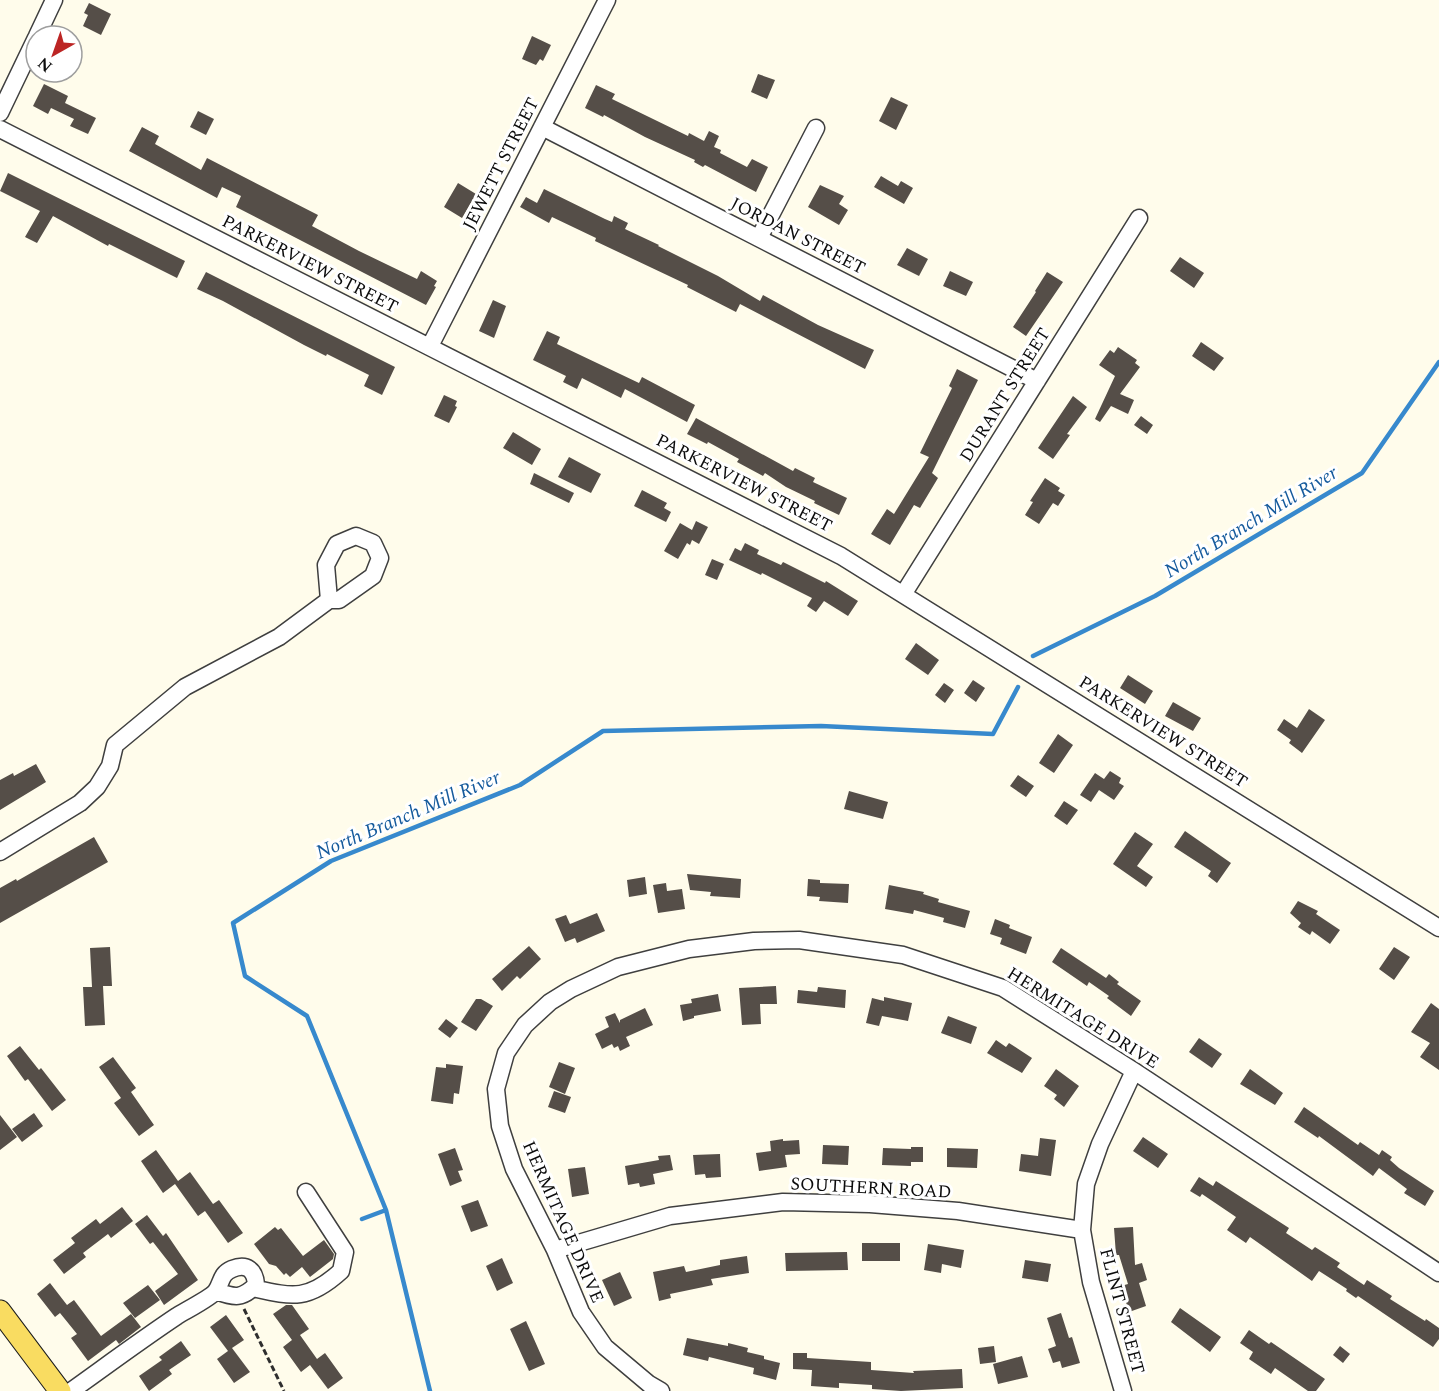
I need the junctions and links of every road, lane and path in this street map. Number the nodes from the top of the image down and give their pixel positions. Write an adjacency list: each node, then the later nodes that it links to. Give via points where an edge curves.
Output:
1 (54, 0): 3 (street)
2 (607, 0): 6 (street, JEWETT STREET)
3 (42, 24)
4 (24, 62): 5 (street)
5 (0, 113)
6 (542, 127): 10 (street, JORDAN STREET); 11 (street, JEWETT STREET)
7 (816, 128): 10 (street)
8 (0, 129): 11 (street, PARKERVIEW STREET)
9 (1139, 218): 12 (street, DURANT STREET)
10 (759, 238): 12 (street, JORDAN STREET)
11 (430, 346): 13 (street, PARKERVIEW STREET, via 805,536)
12 (1037, 381): 13 (street, DURANT STREET)
13 (904, 593): 16 (street, PARKERVIEW STREET)
14 (329, 600): 15 (street, via 279,637 185,687 115,745 110,766 97,787 80,803)
15 (0, 852)
16 (1439, 928)
17 (1134, 1071): 19 (street, FLINT STREET, via 1086,1184); 20 (street, HERMITAGE DRIVE, via 1003,988 903,955 798,940 754,941 689,949 618,967 571,989 525,1025 506,1053 496,1089 500,1126 514,1169); 21 (street, HERMITAGE DRIVE)
18 (306, 1192): 23 (street, via 345,1252 341,1271 315,1290 295,1296)
19 (1082, 1230): 20 (street, SOUTHERN ROAD, via 947,1210 783,1202 670,1216); 29 (street, FLINT STREET, via 1091,1282)
20 (555, 1250): 28 (street, HERMITAGE DRIVE, via 581,1312 605,1347)
21 (1439, 1273)
22 (216, 1291): 23 (street); 23 (street, via 220,1279 231,1269 242,1267 255,1273 256,1285); 26 (street)
23 (245, 1292): 27 (path)
24 (0, 1311): 25 (main road)
25 (60, 1391)
26 (71, 1391)
27 (284, 1391)
28 (661, 1391)
29 (1123, 1391)

